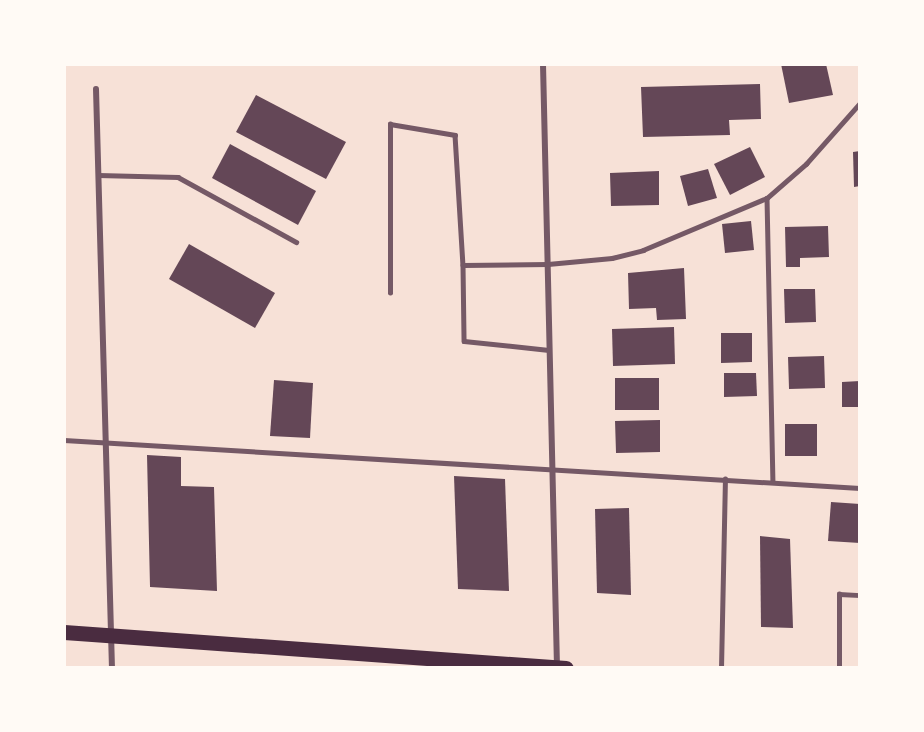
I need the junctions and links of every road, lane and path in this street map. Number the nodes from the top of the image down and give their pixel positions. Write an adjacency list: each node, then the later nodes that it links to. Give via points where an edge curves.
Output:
1 (543, 64): 7 (street)
2 (96, 89): 4 (street)
3 (860, 103): 5 (lane, via 806,164)
4 (98, 176): 6 (lane, via 178,177); 12 (street)
5 (767, 198): 7 (lane, via 643,249 612,258); 15 (lane)
6 (296, 242)
7 (548, 264): 8 (lane); 10 (street)
8 (463, 265): 9 (lane, via 455,135 390,124); 10 (lane, via 464,341)
9 (390, 293)
10 (549, 350): 13 (street)
11 (64, 440): 12 (lane)
12 (106, 443): 13 (lane); 19 (street)
13 (552, 467): 14 (lane); 20 (street)
14 (724, 479): 15 (lane); 23 (lane)
15 (773, 482): 16 (lane)
16 (860, 488)
17 (860, 595): 24 (lane, via 839,594)
18 (64, 632): 19 (main road)
19 (111, 635): 20 (main road); 21 (street)
20 (557, 667): 22 (main road)
21 (112, 668)
22 (566, 668)
23 (721, 668)
24 (839, 668)

